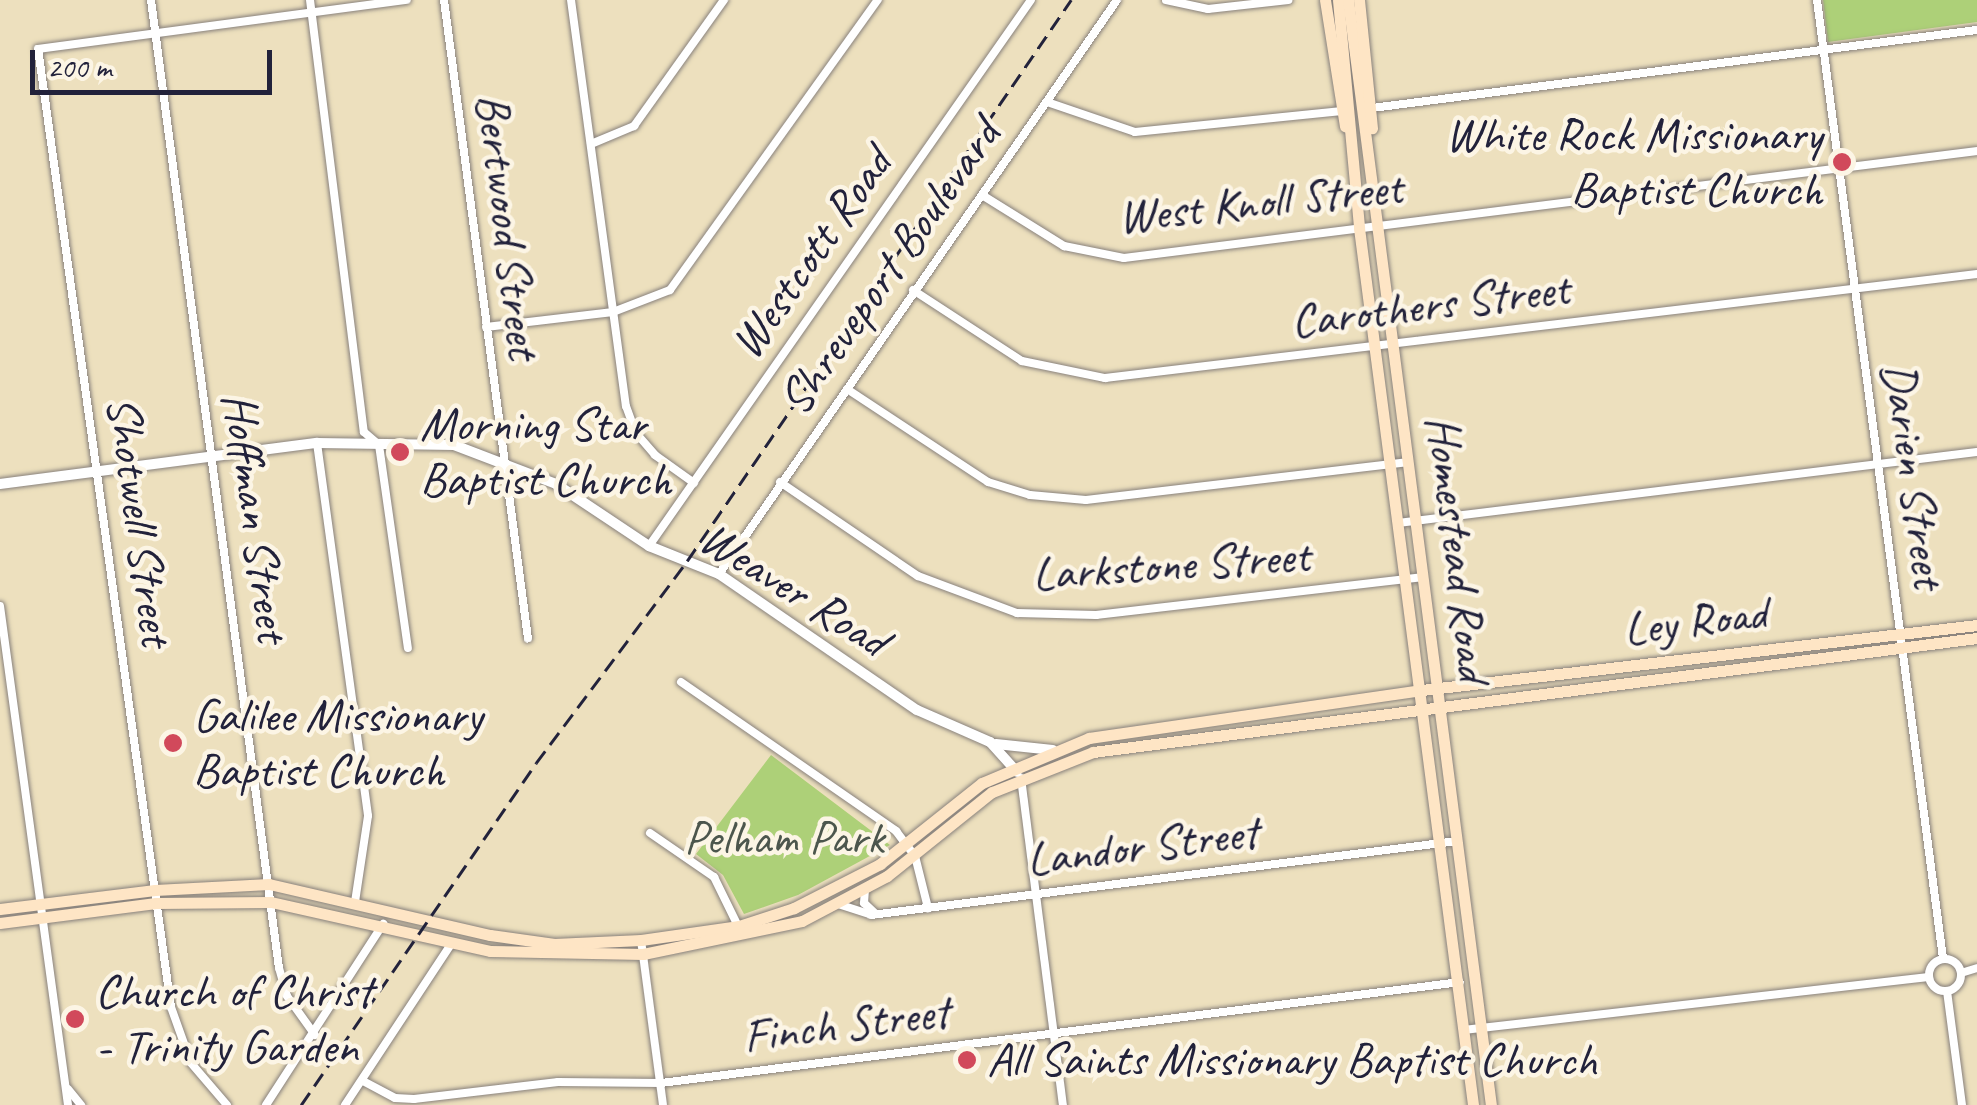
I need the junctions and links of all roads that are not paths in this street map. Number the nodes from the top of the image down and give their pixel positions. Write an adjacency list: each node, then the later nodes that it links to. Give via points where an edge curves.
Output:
1 (150, 0): 19 (street, Hoffman Street)
2 (310, 0): 17 (street)
3 (407, 0): 17 (street)
4 (444, 0): 36 (street, Bertwood Street)
5 (572, 0): 24 (street)
6 (724, 0): 24 (street, via 634,126)
7 (878, 0): 35 (street, via 692,268 670,290)
8 (1031, 0): 50 (street, Westcott Road)
9 (1116, 0): 21 (street, Shreveport Boulevard)
10 (1166, 0): 11 (street, via 1208,9)
11 (1288, 0)
12 (1325, 0): 23 (main road)
13 (1338, 0): 28 (main road, Homestead Road)
14 (1348, 0): 26 (main road, Homestead Road)
15 (1359, 0): 22 (main road)
16 (1818, 0): 20 (street, Darien Street)
17 (312, 13): 19 (street); 40 (street, via 364,432)
18 (1977, 30): 20 (street)
19 (155, 34): 43 (street, Hoffman Street); 48 (street, Shotwell Street, via 38,49)
20 (1824, 50): 22 (street); 27 (street, Darien Street)
21 (1047, 102): 23 (street, via 1135,132); 29 (street, Shreveport Boulevard)
22 (1372, 108): 26 (main road)
23 (1342, 110): 28 (main road)
24 (591, 144): 35 (street)
25 (1977, 151): 27 (street, West Knoll Street)
26 (1372, 168): 30 (main road, Homestead Road)
27 (1839, 168): 30 (street, West Knoll Street); 34 (street, Darien Street)
28 (1355, 169): 31 (main road, Homestead Road)
29 (982, 195): 31 (street, West Knoll Street, via 1064,246 1124,258); 33 (street, Shreveport Boulevard)
30 (1380, 226): 31 (street, West Knoll Street); 37 (main road, Homestead Road)
31 (1359, 228): 38 (main road, Homestead Road)
32 (1977, 274): 34 (street, Carothers Street)
33 (914, 290): 38 (street, Carothers Street, via 1022,361 1068,374 1134,377); 39 (street, Shreveport Boulevard)
34 (1853, 290): 37 (street, Carothers Street); 47 (street, Darien Street)
35 (613, 312): 36 (street); 50 (street, via 636,433)
36 (486, 326): 44 (street, Bertwood Street)
37 (1395, 344): 38 (street, Carothers Street); 45 (main road, Homestead Road)
38 (1374, 346): 46 (main road, Homestead Road)
39 (847, 389): 46 (street, via 988,482 1030,495 1086,500); 49 (street, Shreveport Boulevard)
40 (372, 439): 41 (street, Weaver Road); 44 (street, Weaver Road, via 454,445); 63 (street)
41 (317, 442): 43 (street, Weaver Road); 89 (street, via 368,816)
42 (1977, 452): 47 (street)
43 (212, 456): 48 (street, Weaver Road); 84 (street, Hoffman Street)
44 (503, 460): 54 (street, Weaver Road, via 556,484); 61 (street, Bertwood Street)
45 (1409, 462): 46 (street); 52 (main road, Homestead Road)
46 (1389, 463): 53 (main road, Homestead Road)
47 (1878, 464): 52 (street); 62 (street, Darien Street)
48 (98, 471): 51 (street, Weaver Road); 87 (street, Shotwell Street)
49 (780, 482): 55 (street, Shreveport Boulevard); 57 (street, Larkstone Street, via 918,576 1017,613 1096,615)
50 (694, 483): 54 (street, Westcott Road)
51 (0, 484)
52 (1417, 521): 53 (street); 56 (main road, Homestead Road)
53 (1398, 523): 57 (main road, Homestead Road)
54 (649, 546): 55 (street, Weaver Road)
55 (719, 574): 76 (street, Weaver Road, via 917,710)
56 (1424, 577): 57 (street, Larkstone Street); 70 (main road, Homestead Road)
57 (1407, 578): 71 (main road, Homestead Road)
58 (0, 606): 90 (street)
59 (1977, 625): 62 (main road, Ley Road)
60 (1977, 638): 62 (main road, Ley Road)
61 (528, 639)
62 (1901, 641): 64 (main road, Ley Road); 101 (street, Darien Street)
63 (408, 648)
64 (1785, 655): 65 (main road, Ley Road); 67 (main road, Ley Road)
65 (1698, 658): 66 (main road, Ley Road); 67 (main road)
66 (1606, 669): 69 (main road); 70 (main road, Ley Road)
67 (1699, 672): 69 (main road, Ley Road)
68 (681, 682): 81 (street)
69 (1606, 684): 72 (main road, Ley Road)
70 (1439, 688): 71 (main road, Ley Road); 72 (main road, Homestead Road)
71 (1422, 690): 73 (main road, Homestead Road); 74 (main road)
72 (1440, 704): 73 (main road, Ley Road); 80 (main road, Homestead Road)
73 (1424, 706): 75 (main road); 82 (main road, Homestead Road)
74 (1202, 718): 75 (main road); 77 (main road)
75 (1203, 733): 78 (main road)
76 (990, 742): 77 (street, via 1018,751); 78 (street, Weaver Road)
77 (1053, 750): 78 (main road)
78 (1018, 773): 81 (main road, via 982,784); 83 (main road); 86 (street)
79 (650, 832): 98 (street, via 714,877)
80 (1458, 841): 82 (street, Landor Street); 107 (main road, Homestead Road)
81 (906, 843): 83 (street); 98 (main road, via 846,884)
82 (1443, 843): 86 (street, Landor Street); 105 (main road, Homestead Road)
83 (915, 856): 85 (main road); 92 (street)
84 (268, 884): 87 (main road); 88 (street, Hoffman Street); 89 (main road)
85 (865, 889): 91 (main road); 94 (street, via 864,903)
86 (1038, 894): 92 (street, Landor Street); 109 (street)
87 (156, 896): 88 (main road); 90 (main road); 95 (main road); 116 (street, Shotwell Street, via 176,1029 191,1063)
88 (271, 902): 97 (main road); 110 (street, Hoffman Street, via 287,996)
89 (355, 902): 100 (main road, via 506,938)
90 (41, 903): 93 (main road); 95 (street)
91 (838, 904): 94 (street, Landor Street, via 862,916); 98 (main road)
92 (928, 908): 94 (street, Landor Street)
93 (0, 909)
94 (876, 914)
95 (43, 918): 96 (main road); 113 (street)
96 (0, 924)
97 (383, 924): 99 (main road); 110 (street)
98 (741, 932): 100 (main road)
99 (452, 943): 100 (main road, via 554,957); 111 (street)
100 (642, 947): 112 (street)
101 (1943, 959): 103 (street); 104 (street)
102 (1977, 968): 103 (street)
103 (1961, 973): 106 (street)
104 (1929, 977): 106 (street); 107 (street)
105 (1460, 982): 108 (main road, Homestead Road); 109 (street, Finch Street)
106 (1947, 991): 123 (street)
107 (1481, 1027): 108 (street); 122 (main road, Homestead Road)
108 (1463, 1030): 121 (main road, Homestead Road)
109 (1054, 1033): 112 (street, Finch Street); 120 (street)
110 (316, 1034): 117 (street)
111 (363, 1081): 112 (street, Finch Street, via 395,1098 414,1099 558,1082); 118 (street)
112 (661, 1083): 119 (street)
113 (66, 1085): 114 (street); 115 (street)
114 (68, 1105)
115 (80, 1105)
116 (227, 1105)
117 (266, 1105)
118 (346, 1105)
119 (664, 1105)
120 (1063, 1105)
121 (1473, 1105)
122 (1491, 1105)
123 (1962, 1105)

